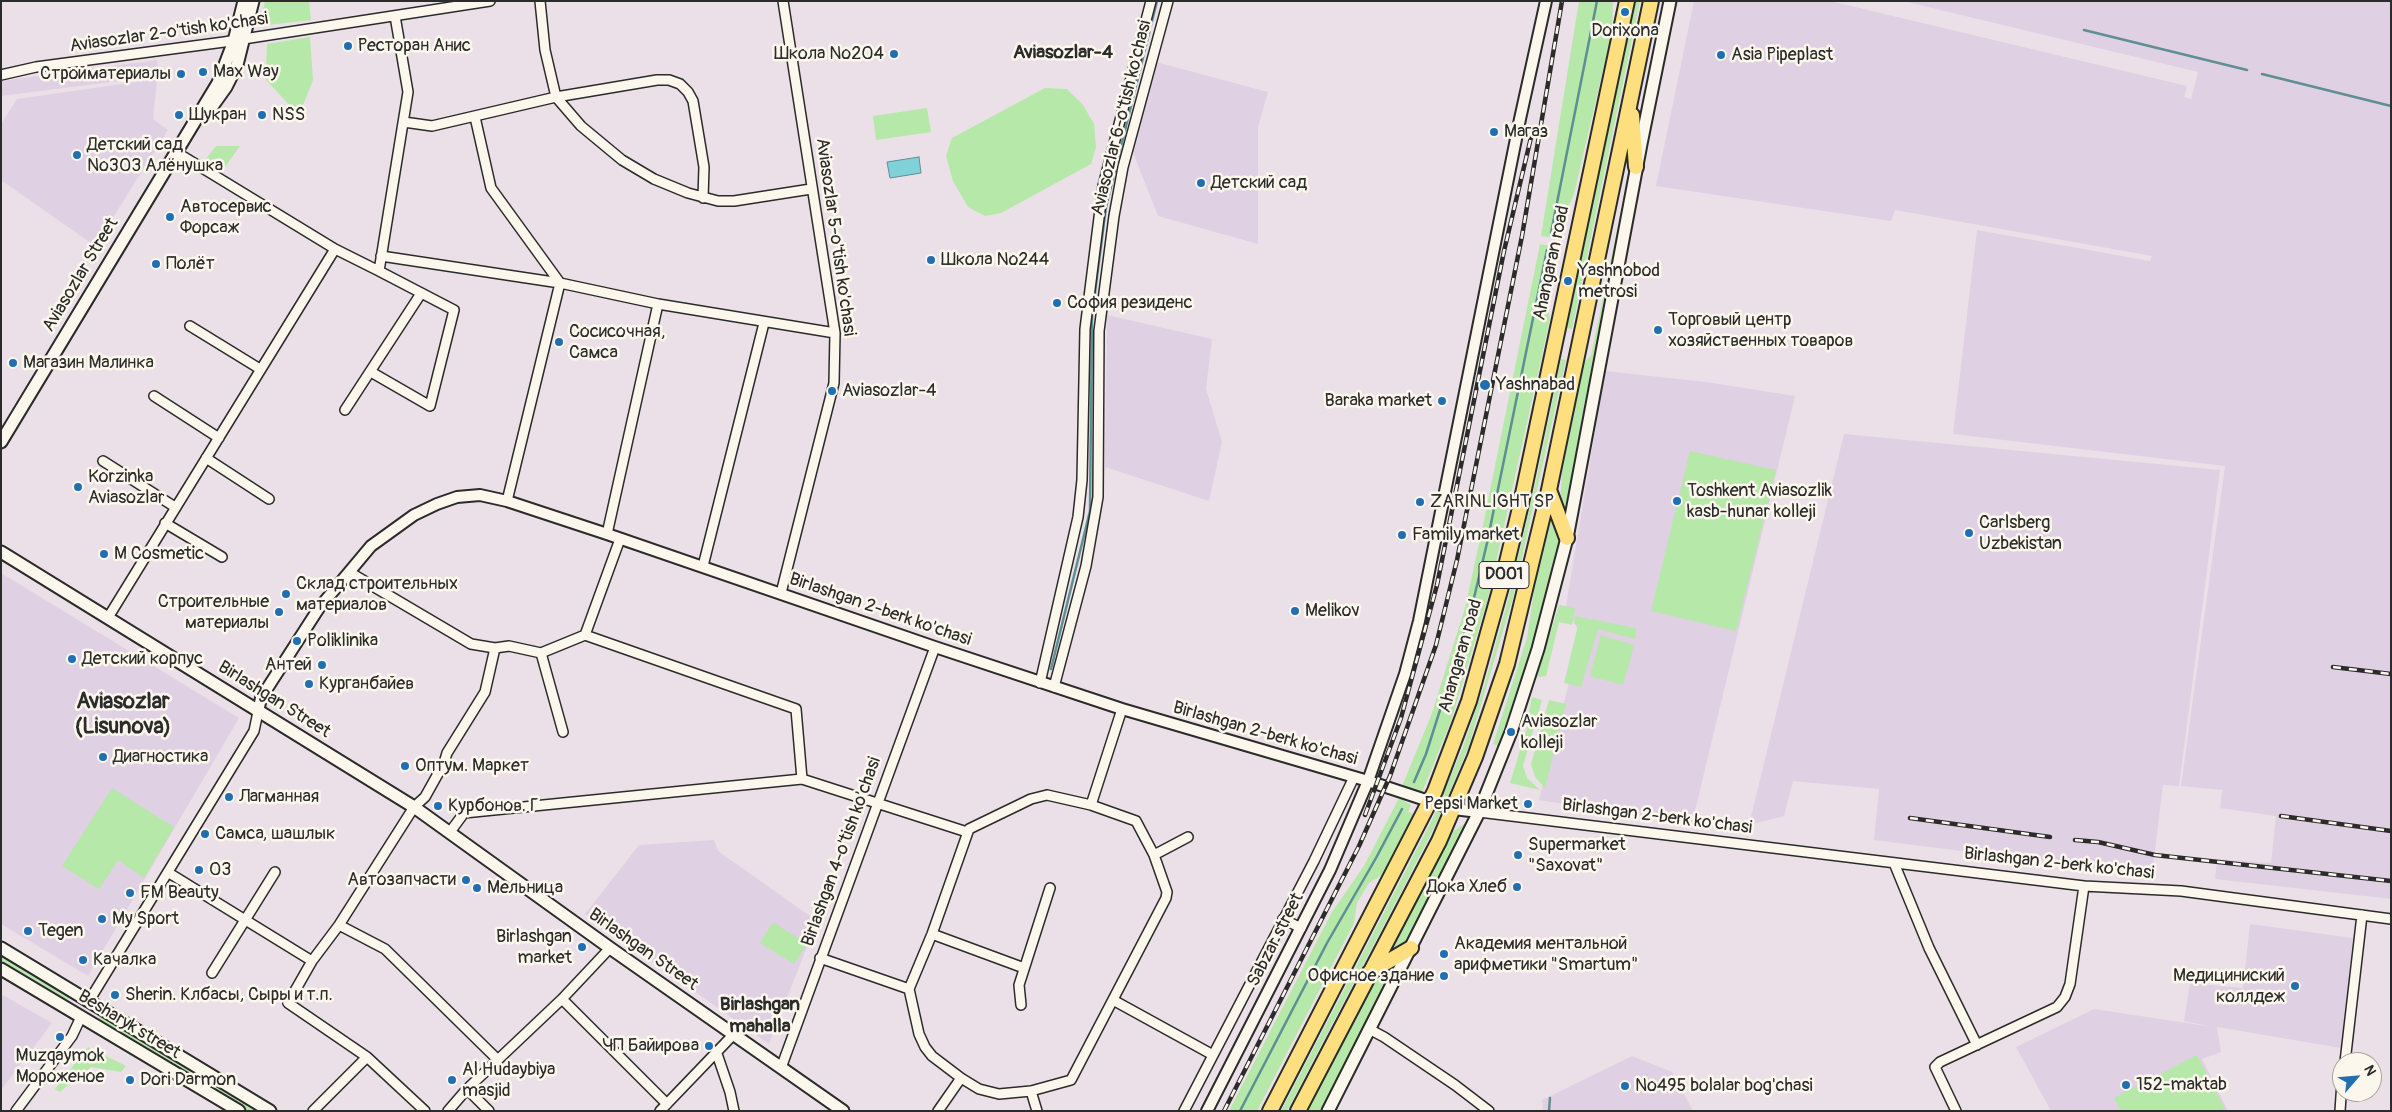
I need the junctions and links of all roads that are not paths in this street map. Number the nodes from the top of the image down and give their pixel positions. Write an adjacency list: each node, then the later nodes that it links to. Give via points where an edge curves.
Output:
1 (244, 1): 14 (main road, Aviasozlar Street)
2 (253, 1): 14 (main road, Aviasozlar Street)
3 (490, 1): 12 (street, Aviasozlar 2-o'tish ko'chasi)
4 (540, 1): 16 (street)
5 (784, 1): 22 (street, Aviasozlar 5-o'tish ko'chasi)
6 (1151, 1): 24 (street, Aviasozlar 6-o'tish ko'chasi, via 1109,160)
7 (1168, 1): 24 (street, Aviasozlar 6-o'tish ko'chasi, via 1123,167)
8 (1546, 1): 70 (street, Sabzar street, via 1419,621 1402,683)
9 (1627, 1): 35 (highway, Ahangaran road / D001)
10 (1652, 1): 17 (highway, D001)
11 (1670, 1): 21 (main road)
12 (473, 3): 13 (street, Aviasozlar 2-o'tish ko'chasi)
13 (395, 16): 14 (street, Aviasozlar 2-o'tish ko'chasi); 19 (street, via 408,92)
14 (239, 40): 15 (street, Aviasozlar 2-o'tish ko'chasi, via 36,67); 20 (main road, Aviasozlar Street, via 237,65 226,87)
15 (1, 75)
16 (556, 96): 18 (street); 23 (street, via 581,126 622,160 654,179); 23 (street, via 657,80 680,84 693,101 704,167)
17 (1631, 101): 21 (highway); 34 (highway, D001)
18 (476, 116): 19 (street, via 432,126); 28 (street, via 491,188)
19 (404, 122): 26 (street)
20 (176, 152): 25 (street); 41 (main road, Aviasozlar Street)
21 (1636, 166): 51 (main road)
22 (812, 189): 23 (street, via 734,201); 33 (street, Aviasozlar 5-o'tish ko'chasi)
23 (702, 198)
24 (1106, 214): 48 (street, Aviasozlar 6-o'tish ko'chasi, via 1085,329 1082,480); 48 (street, Aviasozlar 6-o'tish ko'chasi, via 1099,330 1098,497)
25 (335, 249): 27 (street); 36 (street)
26 (381, 256): 27 (street); 28 (street)
27 (379, 271): 29 (street)
28 (560, 283): 30 (street); 46 (street)
29 (420, 295): 37 (street); 37 (street, via 454,310 430,406)
30 (658, 304): 31 (street); 50 (street)
31 (764, 323): 33 (street); 55 (street)
32 (190, 326): 36 (street)
33 (835, 334): 57 (street, Aviasozlar 5-o'tish ko'chasi, via 834,383)
34 (1578, 351): 35 (highway, via 1571,345 1564,345); 44 (highway, D001)
35 (1551, 358): 71 (highway, Ahangaran road / D001, via 1485,649 1457,736)
36 (260, 369): 40 (street)
37 (371, 372): 39 (street)
38 (154, 396): 40 (street)
39 (345, 410)
40 (219, 438): 42 (street)
41 (1, 442)
42 (206, 458): 45 (street); 47 (street)
43 (103, 461): 47 (street)
44 (1549, 490): 51 (highway); 75 (highway, D001, via 1507,664)
45 (269, 499)
46 (507, 501): 50 (street, Birlashgan 2-berk ko'chasi); 56 (street, Birlashgan 2-berk ko'chasi, via 468,496 437,504 414,515 379,540)
47 (175, 507): 49 (street)
48 (1087, 518): 63 (street, Aviasozlar 6-o'tish ko'chasi); 64 (street, Aviasozlar 6-o'tish ko'chasi, via 1086,566)
49 (165, 523): 54 (street); 58 (street)
50 (607, 534): 52 (street, Birlashgan 2-berk ko'chasi)
51 (1567, 538): 76 (main road, via 1538,649 1511,732)
52 (620, 539): 55 (street, Birlashgan 2-berk ko'chasi); 59 (street)
53 (1, 552): 58 (main road, Birlashgan Street)
54 (222, 558)
55 (703, 566): 57 (street, Birlashgan 2-berk ko'chasi)
56 (349, 572): 60 (street, via 471,644); 66 (street, Birlashgan 2-berk ko'chasi, via 319,608 284,661 261,698)
57 (781, 592): 61 (street, Birlashgan 2-berk ko'chasi)
58 (109, 616): 66 (main road, Birlashgan Street)
59 (585, 635): 62 (street); 69 (street, via 796,709)
60 (495, 648): 62 (street, via 509,646); 74 (street, via 485,692 447,753 425,798)
61 (934, 648): 63 (street, Birlashgan 2-berk ko'chasi); 72 (street, Birlashgan 4-o'tish ko'chasi)
62 (541, 653): 67 (street)
63 (1040, 683): 64 (street, Birlashgan 2-berk ko'chasi)
64 (1054, 687): 65 (street, Birlashgan 2-berk ko'chasi)
65 (1122, 709): 68 (street, Birlashgan 2-berk ko'chasi); 73 (street)
66 (258, 712): 74 (main road, Birlashgan Street); 83 (street, via 254,731)
67 (563, 732)
68 (1354, 777): 70 (street, Birlashgan 2-berk ko'chasi); 88 (street)
69 (802, 780): 72 (street); 77 (street, via 464,813)
70 (1368, 781): 71 (street, Birlashgan 2-berk ko'chasi); 91 (street, Sabzar street)
71 (1430, 801): 75 (street, Birlashgan 2-berk ko'chasi); 135 (highway, Ahangaran road / D001)
72 (877, 803): 78 (street); 96 (street, Birlashgan 4-o'tish ko'chasi)
73 (1091, 805): 78 (street, via 1042,795 976,824); 80 (street, via 1136,821)
74 (414, 807): 77 (main road, Birlashgan Street); 90 (street)
75 (1454, 809): 76 (street, Birlashgan 2-berk ko'chasi); 100 (highway, D001)
76 (1479, 812): 81 (street, Birlashgan 2-berk ko'chasi); 95 (main road)
77 (450, 832): 94 (main road, Birlashgan Street)
78 (967, 832): 92 (street)
79 (1188, 836): 80 (street)
80 (1154, 855): 104 (street, via 1166,885 1166,898)
81 (1894, 863): 84 (street, Birlashgan 2-berk ko'chasi); 110 (street, via 1929,948)
82 (275, 872): 87 (street)
83 (169, 873): 87 (street); 105 (street)
84 (2084, 886): 86 (street, Birlashgan 2-berk ko'chasi, via 2181,891); 110 (street, via 2070,984 2065,997 2057,1007)
85 (1050, 888): 98 (street)
86 (2362, 916): 89 (street, Birlashgan 2-berk ko'chasi); 112 (street)
87 (246, 918): 97 (street); 101 (street)
88 (1283, 919): 91 (street); 113 (street)
89 (2391, 919)
90 (339, 925): 97 (street); 115 (street, via 385,949)
91 (1301, 928): 134 (street, Sabzar street)
92 (932, 934): 98 (street); 102 (street)
93 (1, 948): 105 (main road, Besharyk street)
94 (610, 948): 103 (street); 109 (main road, Birlashgan Street)
95 (1412, 948): 100 (highway); 108 (main road)
96 (820, 958): 102 (street); 116 (street, Birlashgan 4-o'tish ko'chasi)
97 (312, 960): 114 (street, via 288,1003)
98 (1024, 968): 106 (street, via 1019,985)
99 (1, 969): 107 (main road, Besharyk street)
100 (1370, 972): 136 (highway, D001)
101 (212, 973)
102 (909, 989): 117 (street, via 915,1021 925,1047)
103 (562, 999): 115 (street); 120 (street)
104 (1113, 1000): 113 (street); 119 (street, via 1071,1080)
105 (89, 1001): 107 (main road); 123 (main road, Besharyk street)
106 (1021, 1005)
107 (81, 1016): 121 (street, via 72,1036); 122 (main road, Besharyk street)
108 (1369, 1029): 137 (main road); 138 (street)
109 (733, 1035): 111 (street); 116 (main road, Birlashgan Street)
110 (1977, 1045): 139 (street, via 1935,1067)
111 (716, 1051): 120 (street); 129 (street)
112 (2346, 1052)
113 (1213, 1055): 133 (street)
114 (367, 1057): 124 (street); 125 (street)
115 (498, 1060): 118 (street)
116 (781, 1068): 130 (main road, Birlashgan Street)
117 (961, 1078): 119 (street, via 999,1094); 131 (street)
118 (467, 1089): 126 (street); 127 (street)
119 (1032, 1090): 132 (street)
120 (667, 1104): 128 (street)
121 (16, 1111)
122 (239, 1111)
123 (270, 1111)
124 (313, 1111)
125 (425, 1111)
126 (448, 1111)
127 (488, 1111)
128 (660, 1111)
129 (734, 1111)
130 (843, 1111)
131 (938, 1111)
132 (1037, 1111)
133 (1184, 1111)
134 (1207, 1111)
135 (1270, 1111)
136 (1298, 1111)
137 (1328, 1111)
138 (1489, 1111)
139 (1956, 1111)

